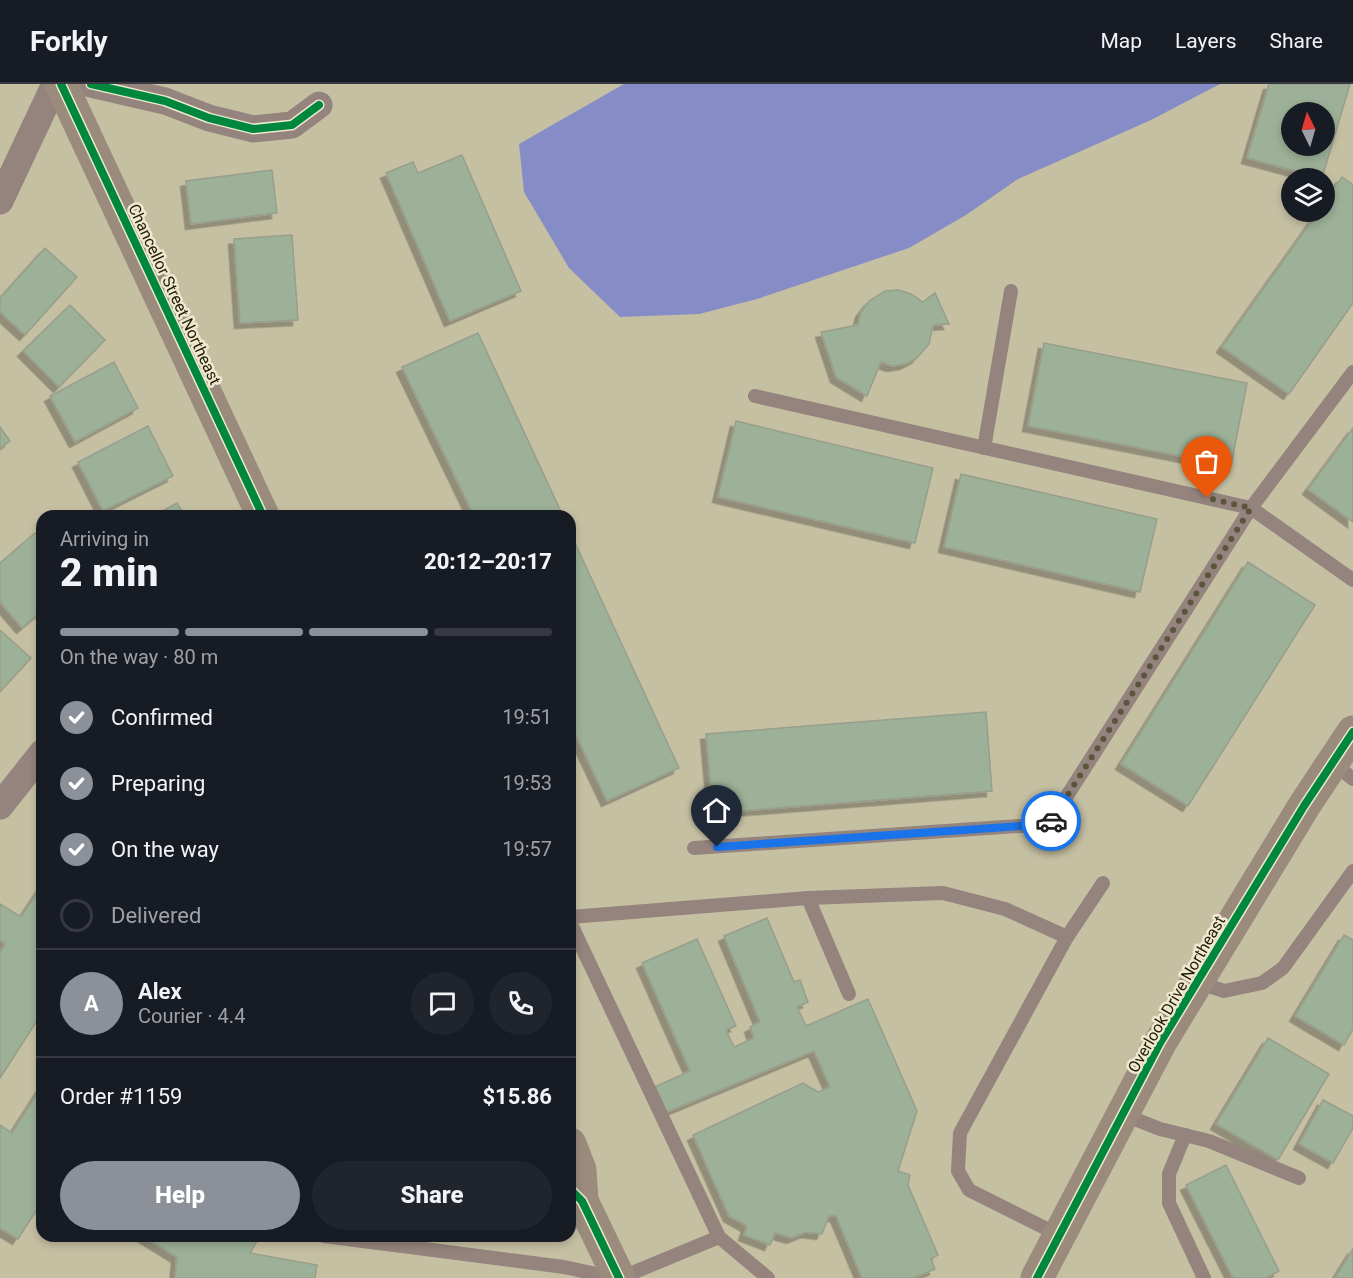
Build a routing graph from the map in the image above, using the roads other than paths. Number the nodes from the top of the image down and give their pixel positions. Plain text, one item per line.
1 (55, 84) edge
2 (61, 84) edge
3 (91, 84) edge
4 (319, 105) dead end
5 (0, 201) edge
6 (1011, 291) dead end
7 (1353, 372) edge
8 (755, 396) dead end
9 (984, 448) junction
10 (1251, 508) junction
11 (260, 510) edge
12 (1353, 580) edge
13 (1353, 732) edge
14 (36, 761) edge
15 (1343, 771) edge
16 (0, 806) edge
17 (694, 848) dead end
18 (1353, 871) edge
19 (1103, 883) dead end
20 (808, 898) junction
21 (576, 917) edge
22 (576, 935) edge
23 (1067, 937) junction
24 (1197, 982) junction
25 (849, 994) dead end
26 (1122, 1114) junction
27 (1185, 1135) junction
28 (576, 1160) edge
29 (1299, 1178) dead end
30 (576, 1195) edge
31 (1057, 1234) junction
32 (719, 1237) junction
33 (370, 1242) edge
34 (1040, 1277) edge
35 (619, 1278) edge
36 (768, 1278) edge
37 (1204, 1278) edge

1 - 5 street
2 - 11 street, Chancellor Street Northeast
3 - 4 street
6 - 9 lane
7 - 10 lane
8 - 9 lane
9 - 10 lane
10 - 12 lane
10 - 17 lane
13 - 15 street, Overlook Drive Northeast
14 - 16 street
15 - 24 street, Overlook Drive Northeast
18 - 24 lane
19 - 23 lane
20 - 21 lane
20 - 23 lane
20 - 25 lane
22 - 32 lane
23 - 31 lane
24 - 26 street, Overlook Drive Northeast
26 - 27 lane
26 - 31 street, Overlook Drive Northeast
27 - 29 lane
27 - 37 lane
28 - 30 street
30 - 35 street
31 - 34 street, Overlook Drive Northeast
32 - 35 lane
32 - 36 lane
33 - 35 lane

